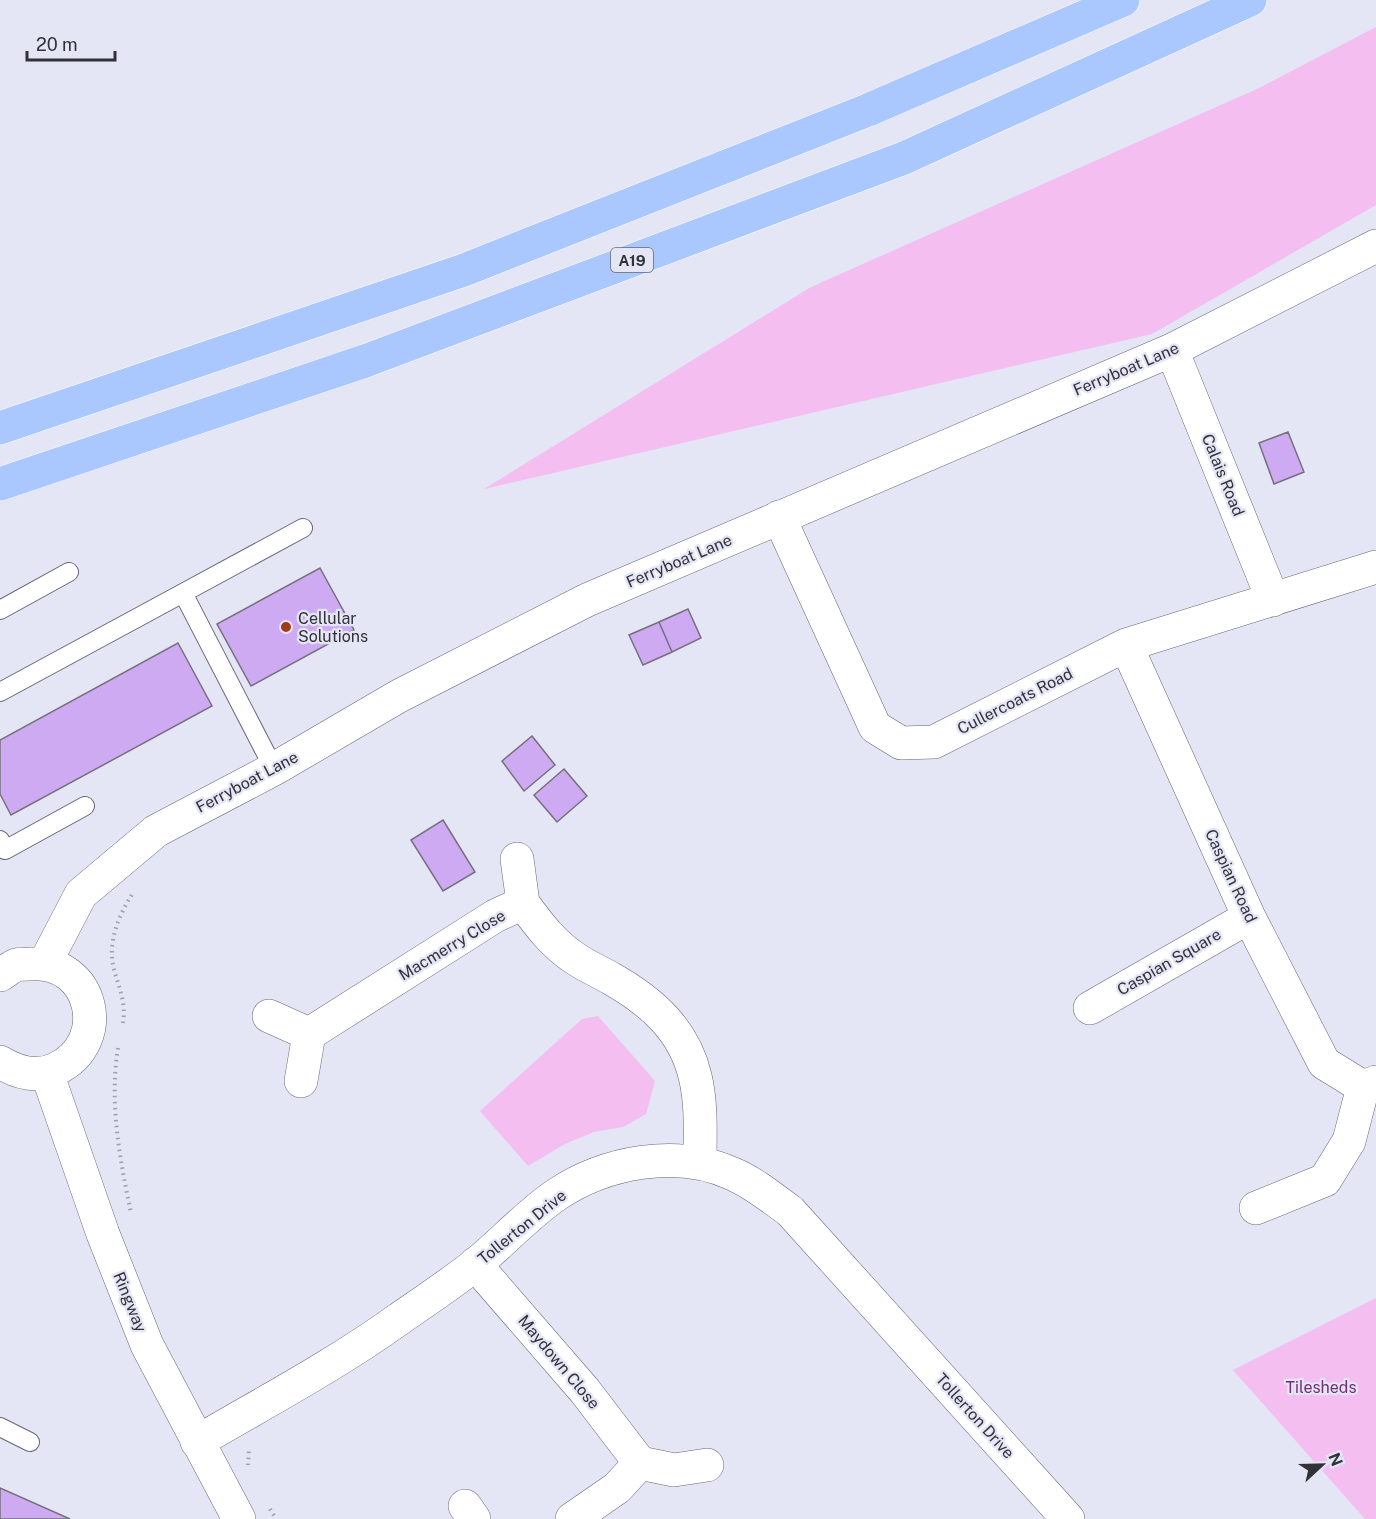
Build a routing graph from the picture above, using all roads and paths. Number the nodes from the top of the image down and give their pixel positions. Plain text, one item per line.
1 (1124, 0) edge
2 (1250, 0) edge
3 (1376, 246) edge
4 (1172, 350) junction
5 (0, 428) edge
6 (0, 484) edge
7 (779, 517) junction
8 (303, 528) dead end
9 (1376, 567) edge
10 (69, 572) dead end
11 (183, 593) junction
12 (1273, 600) junction
13 (0, 610) edge
14 (1126, 645) junction
15 (0, 692) edge
16 (274, 769) junction
17 (85, 806) dead end
18 (0, 840) edge
19 (517, 859) dead end
20 (524, 903) junction
21 (1249, 917) junction
22 (45, 963) junction
23 (0, 975) edge
24 (1090, 1008) dead end
25 (269, 1016) dead end
26 (309, 1034) junction
27 (0, 1062) edge
28 (47, 1073) junction
29 (301, 1081) dead end
30 (1369, 1084) edge
31 (700, 1163) junction
32 (1256, 1208) dead end
33 (476, 1264) junction
34 (0, 1427) edge
35 (30, 1442) dead end
36 (197, 1442) junction
37 (640, 1463) junction
38 (707, 1465) dead end
39 (239, 1519) edge
40 (572, 1519) edge
41 (1068, 1519) edge

1 - 5 highway
2 - 6 highway, A19
3 - 4 street, Ferryboat Lane
4 - 7 street, Ferryboat Lane
4 - 12 street, Calais Road
7 - 14 street, Cullercoats Road
7 - 16 street, Ferryboat Lane
8 - 11 lane
9 - 12 street, Cullercoats Road
10 - 13 lane
11 - 15 lane
11 - 16 lane
12 - 14 street, Cullercoats Road
14 - 21 street, Caspian Road
16 - 22 street, Ferryboat Lane
17 - 18 lane
19 - 20 street
20 - 26 street, Macmerry Close
20 - 31 street, Macmerry Close
21 - 24 street, Caspian Square
21 - 30 street, Caspian Road
22 - 23 street
22 - 28 street
25 - 26 street
26 - 29 street
27 - 28 street
28 - 36 street, Ringway
30 - 32 street, Caspian Road
31 - 33 street, Tollerton Drive
31 - 41 street, Tollerton Drive
33 - 36 street, Tollerton Drive
33 - 37 street, Maydown Close
34 - 35 lane
36 - 39 street, Ringway
37 - 38 street
37 - 40 street

